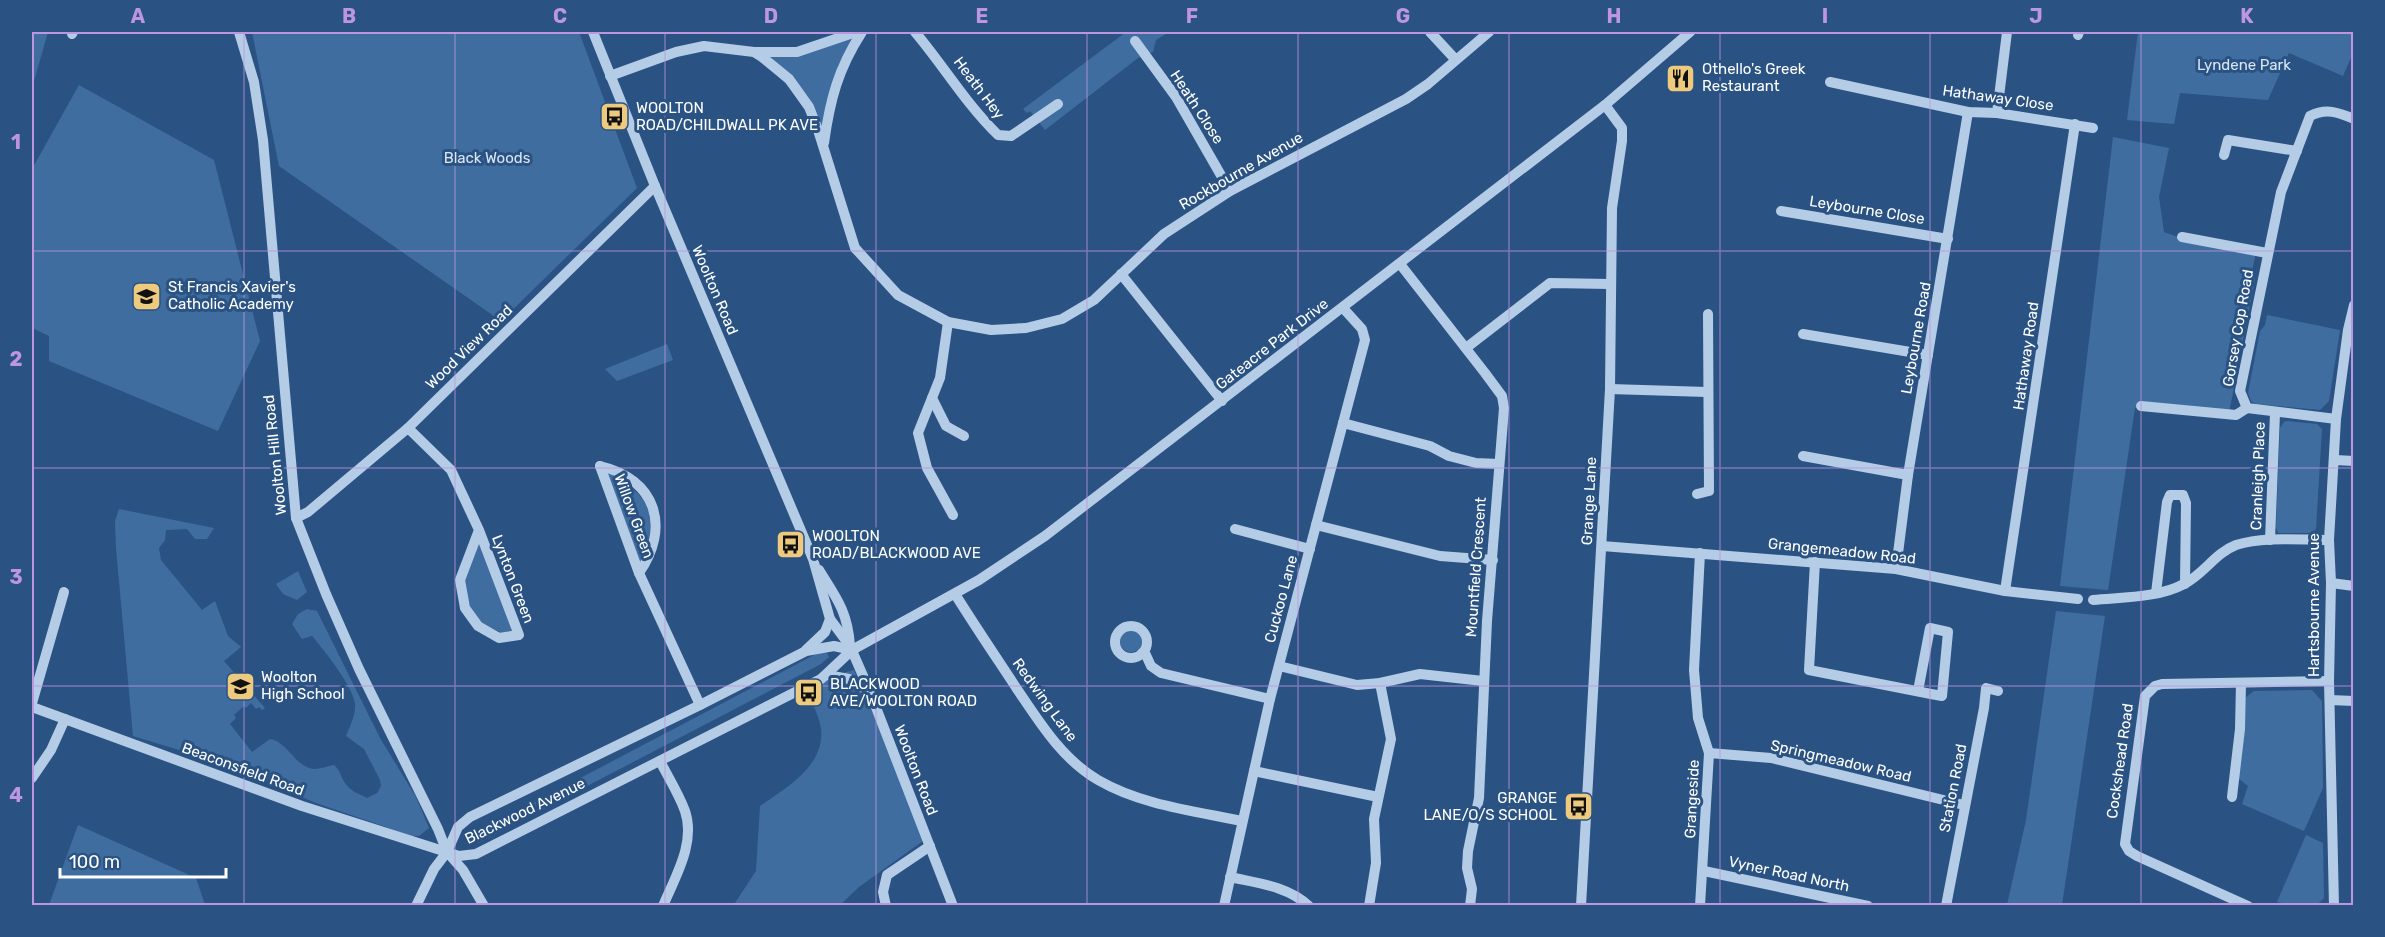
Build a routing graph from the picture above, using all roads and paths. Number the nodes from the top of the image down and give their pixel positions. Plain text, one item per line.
1 (239, 32) edge
2 (593, 32) edge
3 (856, 32) edge
4 (862, 32) edge
5 (915, 32) edge
6 (1430, 32) edge
7 (1489, 32) edge
8 (1690, 32) edge
9 (2007, 32) edge
10 (832, 35) edge
11 (1135, 41) dead end
12 (754, 52) junction
13 (1455, 59) junction
14 (610, 76) junction
15 (1830, 82) dead end
16 (1058, 104) dead end
17 (1605, 105) junction
18 (1968, 112) junction
19 (1997, 113) junction
20 (2354, 119) edge
21 (2075, 124) junction
22 (2092, 128) dead end
23 (824, 147) junction
24 (2297, 151) junction
25 (2224, 155) dead end
26 (655, 186) junction
27 (1230, 191) junction
28 (1781, 211) dead end
29 (2182, 237) dead end
30 (1948, 239) junction
31 (2267, 253) junction
32 (1400, 264) junction
33 (1121, 274) junction
34 (1610, 284) junction
35 (2354, 305) edge
36 (1343, 308) junction
37 (1708, 314) dead end
38 (948, 322) junction
39 (1803, 334) dead end
40 (1466, 348) junction
41 (1928, 355) junction
42 (1610, 389) junction
43 (1707, 392) junction
44 (932, 398) junction
45 (1222, 401) junction
46 (2141, 406) dead end
47 (2247, 408) junction
48 (2275, 413) junction
49 (2336, 419) junction
50 (1343, 423) junction
51 (408, 428) junction
52 (964, 436) dead end
53 (1803, 456) dead end
54 (2335, 460) junction
55 (2354, 461) edge
56 (1499, 464) junction
57 (1908, 475) junction
58 (1697, 494) dead end
59 (953, 515) dead end
60 (296, 518) junction
61 (1316, 525) junction
62 (1235, 529) dead end
63 (479, 530) junction
64 (2270, 540) junction
65 (2329, 540) junction
66 (1602, 546) junction
67 (1310, 549) junction
68 (1700, 553) junction
69 (813, 560) junction
70 (1493, 560) junction
71 (1815, 562) junction
72 (1896, 569) junction
73 (639, 573) junction
74 (2185, 584) junction
75 (2331, 584) junction
76 (2354, 586) edge
77 (2005, 591) junction
78 (64, 592) dead end
79 (2156, 593) junction
80 (955, 594) junction
81 (2078, 599) dead end
82 (2094, 600) dead end
83 (830, 619) junction
84 (851, 648) junction
85 (806, 651) junction
86 (1142, 653) dead end
87 (1279, 666) junction
88 (827, 675) junction
89 (1483, 681) junction
90 (2329, 681) junction
91 (1380, 683) junction
92 (2241, 683) junction
93 (1918, 691) junction
94 (1998, 691) dead end
95 (870, 693) junction
96 (1270, 699) junction
97 (2330, 700) junction
98 (2354, 701) edge
99 (32, 705) edge
100 (700, 705) junction
101 (65, 719) junction
102 (1709, 753) junction
103 (660, 761) junction
104 (1254, 771) junction
105 (32, 778) edge
106 (1378, 797) junction
107 (2232, 797) dead end
108 (1964, 805) junction
109 (1242, 821) junction
110 (930, 846) junction
111 (447, 852) junction
112 (1704, 871) junction
113 (1230, 877) junction
114 (416, 906) edge
115 (484, 906) edge
116 (663, 906) edge
117 (886, 906) edge
118 (953, 906) edge
119 (1224, 906) edge
120 (1309, 906) edge
121 (1369, 906) edge
122 (1470, 906) edge
123 (1581, 906) edge
124 (1700, 906) edge
125 (1868, 906) edge
126 (1946, 906) edge
127 (2248, 906) edge
128 (2334, 906) edge

1 - 60 street, Woolton Hill Road
2 - 14 street, Woolton Road
3 - 10 street
4 - 23 street, Rockbourne Avenue
5 - 16 street, Heath Hey
6 - 13 street
7 - 13 street, Rockbourne Avenue
8 - 17 street, Gateacre Park Drive
9 - 19 street
10 - 12 street
11 - 27 street, Heath Close
12 - 14 street, Rockbourne Avenue
12 - 23 street, Rockbourne Avenue
13 - 27 street, Rockbourne Avenue
14 - 26 street, Woolton Road
15 - 18 street, Hathaway Close
17 - 32 street, Gateacre Park Drive
17 - 34 street, Grange Lane
18 - 19 street, Hathaway Close
18 - 30 street, Leybourne Road
19 - 21 street, Hathaway Close
20 - 24 street, Gorsey Cop Road
21 - 22 street, Hathaway Close
21 - 77 street, Hathaway Road
23 - 38 street, Rockbourne Avenue
24 - 25 street
24 - 31 street, Gorsey Cop Road
26 - 51 street, Wood View Road
26 - 69 street, Woolton Road
27 - 33 street, Rockbourne Avenue
28 - 30 street, Leybourne Close
29 - 31 street, Gorsey Cop Road
30 - 41 street, Leybourne Road
31 - 47 street, Gorsey Cop Road
32 - 36 street, Gateacre Park Drive
32 - 40 street, Mountfield Crescent
33 - 38 street, Rockbourne Avenue
33 - 45 street
34 - 40 street
34 - 42 street, Grange Lane
35 - 49 street, Hartsbourne Avenue
36 - 45 street, Gateacre Park Drive
36 - 50 street, Cuckoo Lane
37 - 43 street
38 - 44 street
39 - 41 street
40 - 56 street, Mountfield Crescent
41 - 57 street, Leybourne Road
42 - 43 street
42 - 66 street, Grange Lane
43 - 58 street
44 - 52 street
44 - 59 street
45 - 80 street, Gateacre Park Drive
46 - 47 street
47 - 48 street
48 - 49 street
48 - 64 street, Cranleigh Place
49 - 54 street, Hartsbourne Avenue
50 - 56 street
50 - 61 street, Cuckoo Lane
51 - 60 street, Wood View Road
51 - 63 street, Lynton Green
53 - 57 street
54 - 55 street
54 - 65 street, Hartsbourne Avenue
56 - 70 street, Mountfield Crescent
57 - 72 street, Leybourne Road
60 - 111 street, Woolton Hill Road
61 - 67 street, Cuckoo Lane
61 - 70 street
62 - 67 street
63 - 63 street, Lynton Green
64 - 65 street
64 - 74 street
65 - 75 street, Hartsbourne Avenue
66 - 68 street, Grangemeadow Road
66 - 123 street, Grange Lane
67 - 87 street, Cuckoo Lane
68 - 71 street, Grangemeadow Road
68 - 102 street, Grangeside
69 - 83 street, Woolton Road
69 - 84 street, Woolton Road
70 - 89 street, Mountfield Crescent
71 - 72 street, Grangemeadow Road
71 - 93 street
72 - 77 street, Grangemeadow Road
73 - 73 street, Willow Green
73 - 100 street, Willow Green
74 - 79 street
74 - 79 street
75 - 76 street
75 - 90 street, Hartsbourne Avenue
77 - 81 street, Grangemeadow Road
78 - 99 street
79 - 82 street
80 - 84 street, Gateacre Park Drive
80 - 109 street, Redwing Lane
83 - 84 street, Woolton Road
83 - 85 street, Blackwood Avenue
84 - 85 street, Blackwood Avenue
84 - 88 street, Blackwood Avenue
84 - 95 street, Woolton Road
85 - 100 street, Blackwood Avenue
86 - 96 street
87 - 91 street
87 - 96 street, Cuckoo Lane
88 - 95 street
88 - 103 street, Blackwood Avenue
89 - 91 street
89 - 122 street, Mountfield Crescent
90 - 92 street, Cockshead Road
90 - 97 street, Hartsbourne Avenue
91 - 106 street
92 - 107 street
92 - 127 street, Cockshead Road
93 - 93 street
94 - 108 street, Station Road
95 - 110 street, Woolton Road
96 - 104 street, Cuckoo Lane
97 - 98 street
97 - 128 street, Hartsbourne Avenue
99 - 101 street, Beaconsfield Road
100 - 111 street, Blackwood Avenue
101 - 105 street
101 - 111 street, Beaconsfield Road
102 - 108 street, Springmeadow Road
102 - 112 street, Grangeside
103 - 111 street, Blackwood Avenue
103 - 116 street
104 - 106 street
104 - 109 street, Cuckoo Lane
106 - 121 street
108 - 126 street, Station Road
109 - 113 street, Cuckoo Lane
110 - 117 street
110 - 118 street, Woolton Road
111 - 114 street
111 - 115 street, Woolton Hill Road
112 - 124 street, Grangeside
112 - 125 street, Vyner Road North
113 - 119 street, Cuckoo Lane
113 - 120 street

